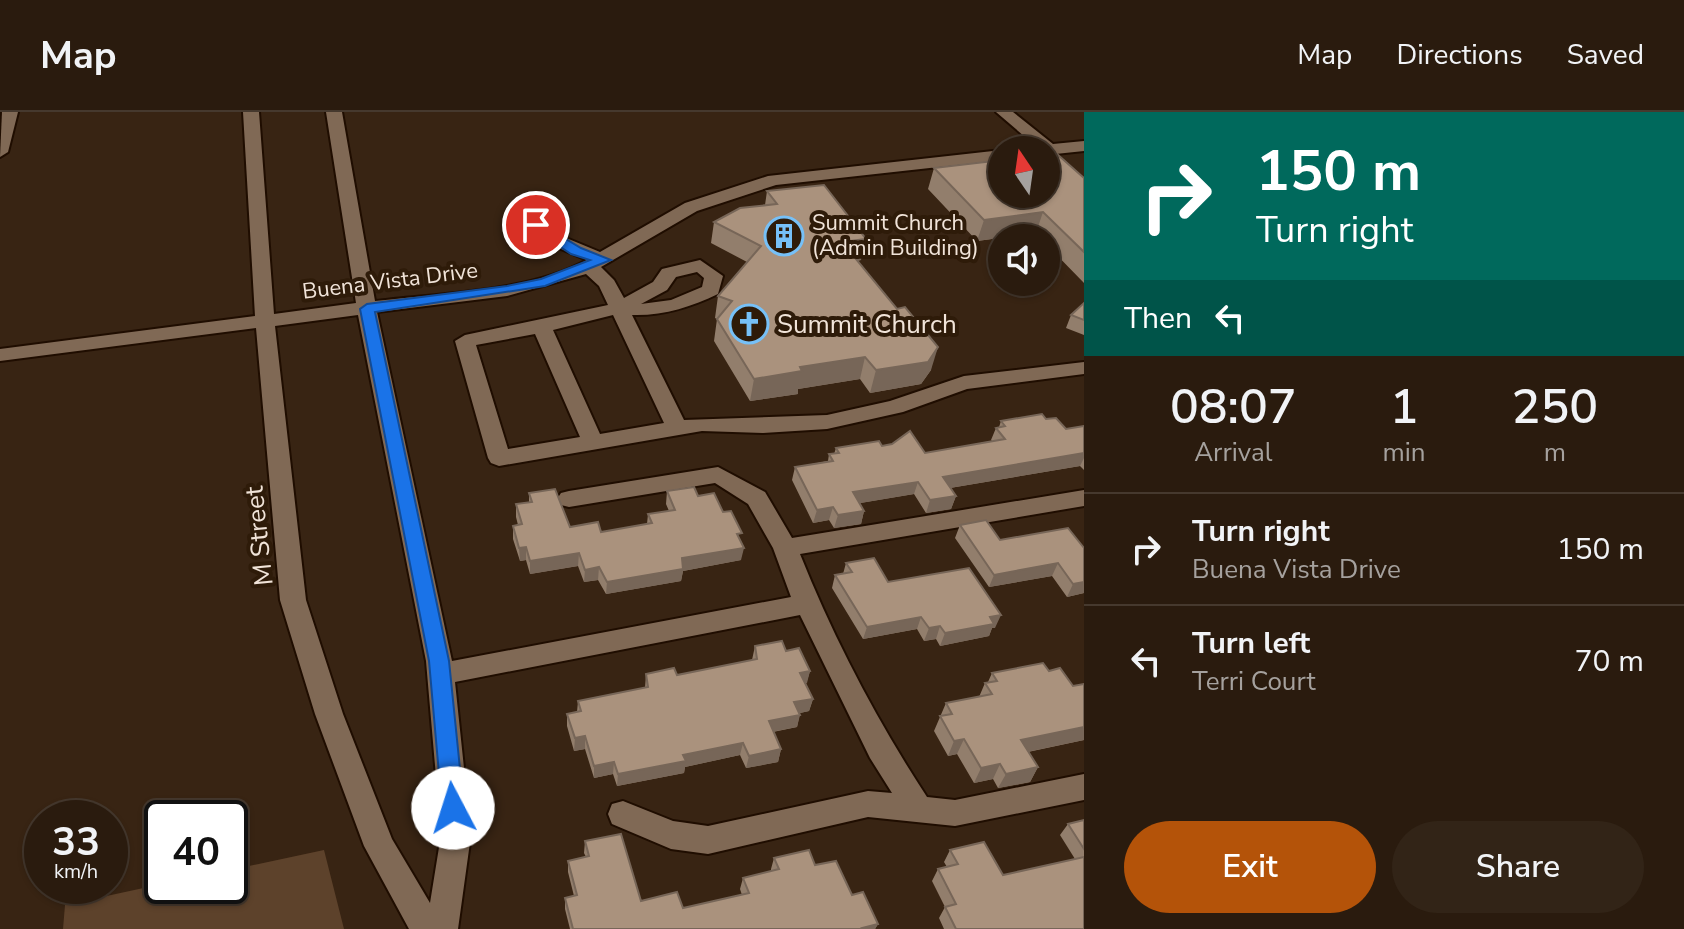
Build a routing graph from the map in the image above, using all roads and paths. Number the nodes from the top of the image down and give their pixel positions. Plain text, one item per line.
1 (10, 112) edge
2 (251, 112) edge
3 (334, 112) edge
4 (1004, 112) edge
5 (1031, 136) edge
6 (1076, 146) edge
7 (0, 152) edge
8 (988, 157) edge
9 (1084, 158) edge
10 (520, 208) dead end
11 (596, 263) junction
12 (619, 308) junction
13 (367, 309) junction
14 (265, 321) junction
15 (542, 327) junction
16 (0, 355) edge
17 (1084, 368) edge
18 (677, 428) junction
19 (593, 442) junction
20 (1084, 498) edge
21 (569, 499) dead end
22 (785, 548) junction
23 (807, 604) junction
24 (440, 674) junction
25 (1084, 787) edge
26 (918, 808) junction
27 (623, 814) dead end
28 (427, 929) edge
29 (442, 929) edge

1 - 7 street
2 - 14 street, M Street
3 - 13 street
4 - 5 street
6 - 9 street
8 - 11 street, Buena Vista Drive
10 - 11 street
11 - 12 street
11 - 13 street, Buena Vista Drive
12 - 15 street
12 - 18 street
13 - 14 street, Buena Vista Drive
13 - 24 street
14 - 16 street, Buena Vista Drive
14 - 28 street, M Street
15 - 19 street
15 - 19 street
17 - 18 street
18 - 19 street
20 - 22 street
21 - 22 street
22 - 23 street
23 - 24 street
23 - 26 street
24 - 29 street
25 - 26 street
26 - 27 street

